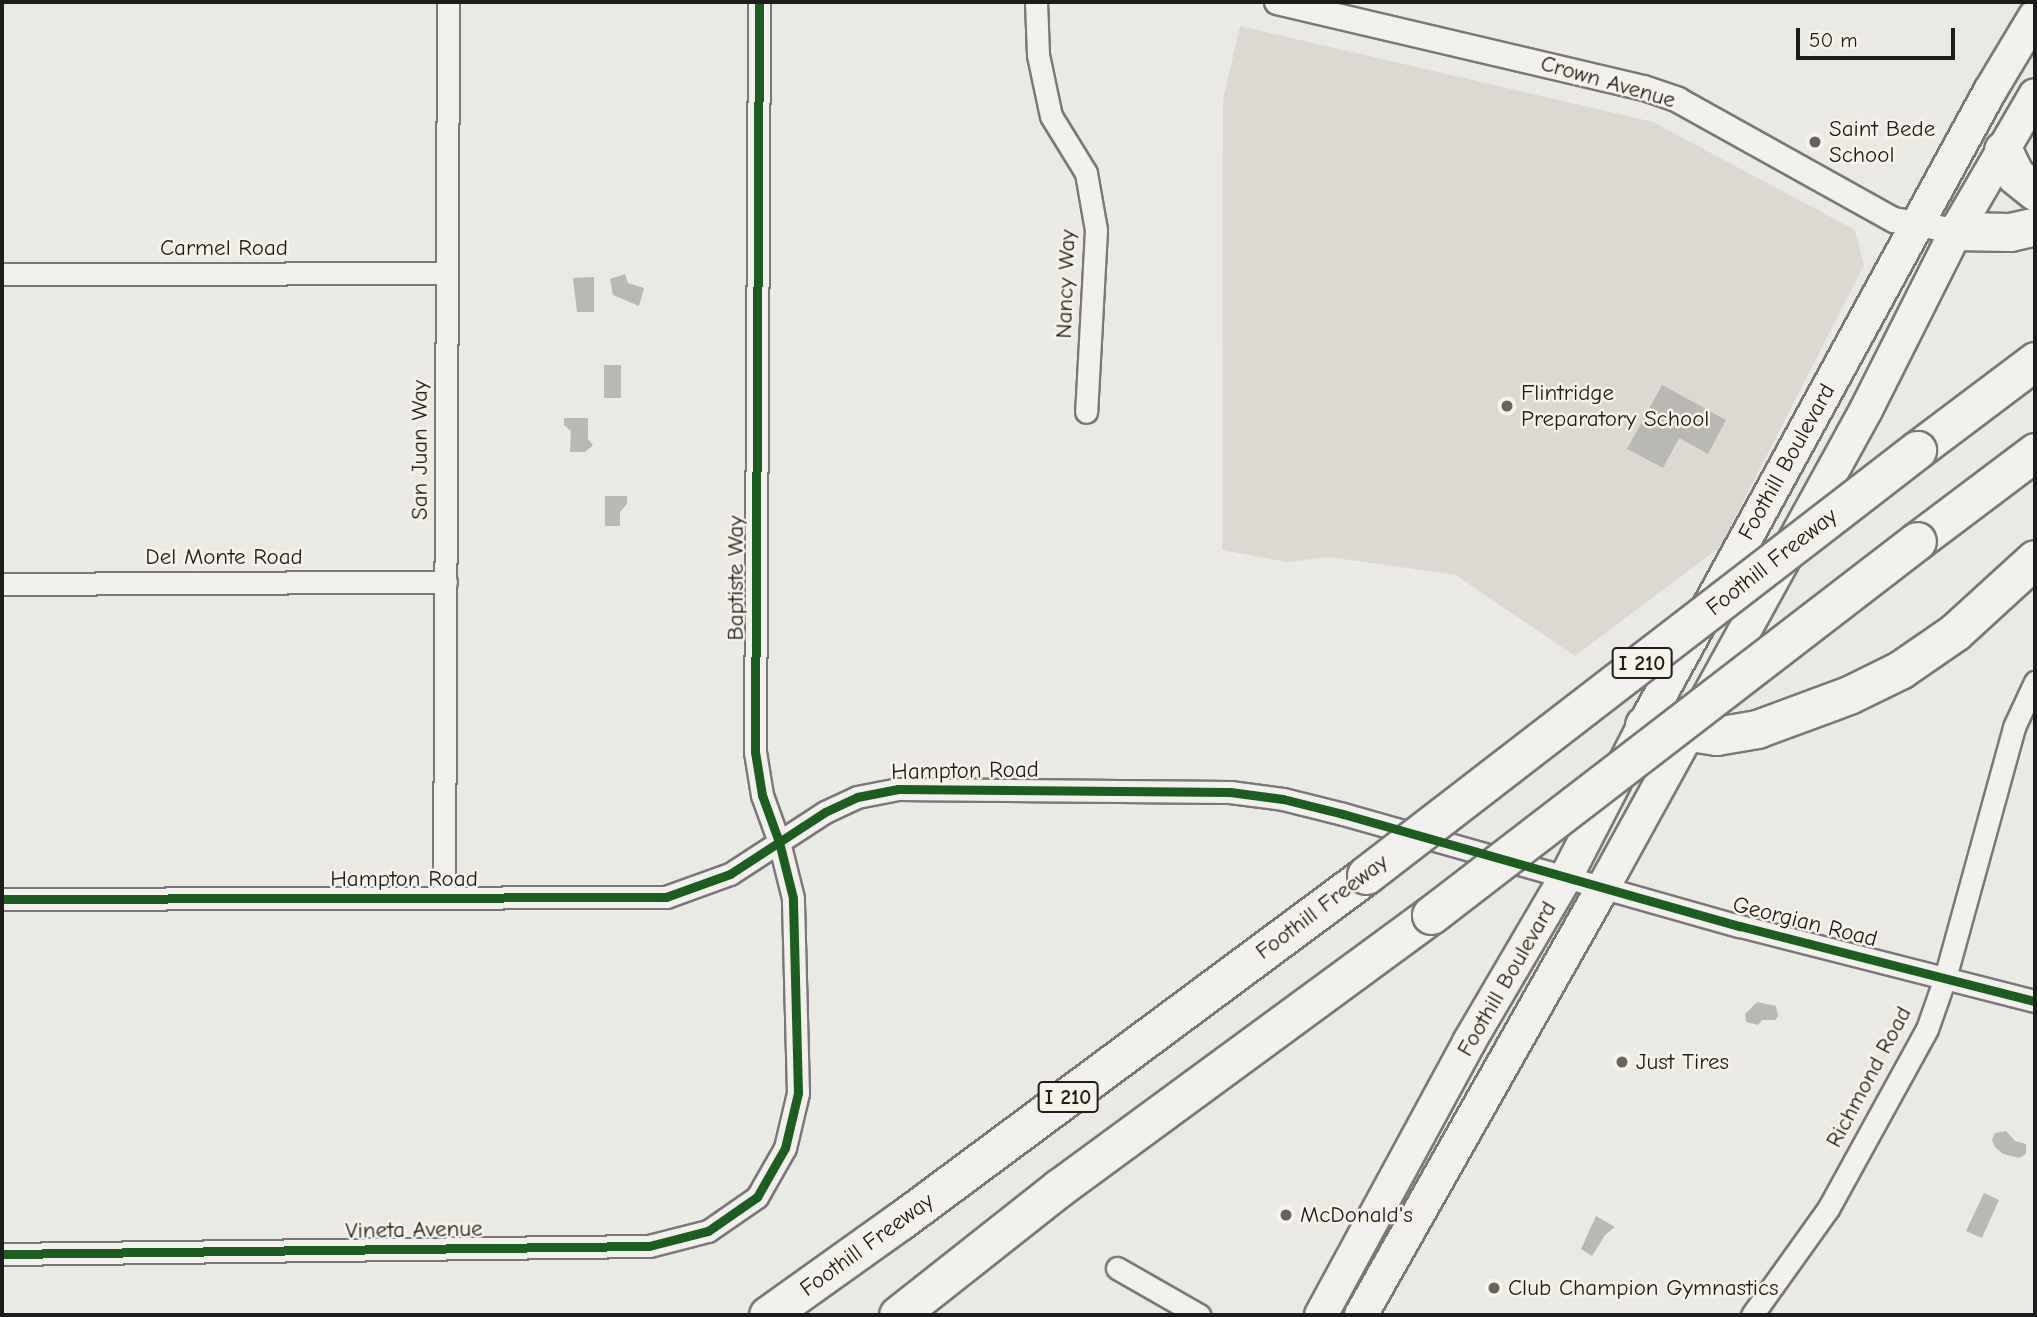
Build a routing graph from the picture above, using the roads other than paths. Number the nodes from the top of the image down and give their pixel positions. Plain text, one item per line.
1 (448, 2) edge
2 (759, 2) edge
3 (1036, 2) edge
4 (1276, 2) edge
5 (2035, 16) edge
6 (2035, 95) edge
7 (2003, 150) junction
8 (2035, 191) edge
9 (1917, 225) junction
10 (2035, 226) edge
11 (1956, 231) junction
12 (446, 273) junction
13 (2, 274) edge
14 (2035, 361) edge
15 (1086, 412) dead end
16 (2035, 452) edge
17 (2035, 559) edge
18 (446, 582) junction
19 (2, 584) edge
20 (2035, 682) edge
21 (1643, 725) junction
22 (1687, 733) junction
23 (779, 842) junction
24 (1567, 875) junction
25 (1605, 886) junction
26 (444, 898) junction
27 (2, 899) edge
28 (1945, 978) junction
29 (2035, 1001) edge
30 (785, 1147) joint
31 (2, 1254) edge
32 (1117, 1268) dead end
33 (768, 1315) edge
34 (898, 1315) edge
35 (1199, 1315) edge
36 (1321, 1315) edge
37 (1361, 1315) edge
38 (1752, 1315) edge

1 - 12 street, San Juan Way
2 - 23 street, Baptiste Way
3 - 15 street, Nancy Way
4 - 9 street, Crown Avenue
5 - 9 main road, Foothill Boulevard
6 - 7 main road, Foothill Boulevard
7 - 8 highway
7 - 11 main road, Foothill Boulevard
9 - 11 street, Crown Avenue
9 - 21 main road, Foothill Boulevard
10 - 11 highway
11 - 22 main road, Foothill Boulevard
12 - 13 street, Carmel Road
12 - 18 street, San Juan Way
14 - 33 highway, Foothill Freeway / I 210, bridge
16 - 34 highway, bridge
17 - 22 highway
18 - 19 street, Del Monte Road
18 - 26 street, San Juan Way
20 - 28 street, Richmond Road
21 - 22 highway
21 - 24 main road, Foothill Boulevard
22 - 25 main road, Foothill Boulevard
23 - 24 street, Hampton Road
23 - 26 street, Hampton Road
23 - 30 street, Baptiste Way
24 - 25 street, Georgian Road
24 - 36 main road, Foothill Boulevard
25 - 28 street, Georgian Road
25 - 37 main road, Foothill Boulevard
26 - 27 street, Hampton Road
28 - 29 street, Georgian Road
28 - 38 street, Richmond Road
30 - 31 street, Vineta Avenue
32 - 35 street

